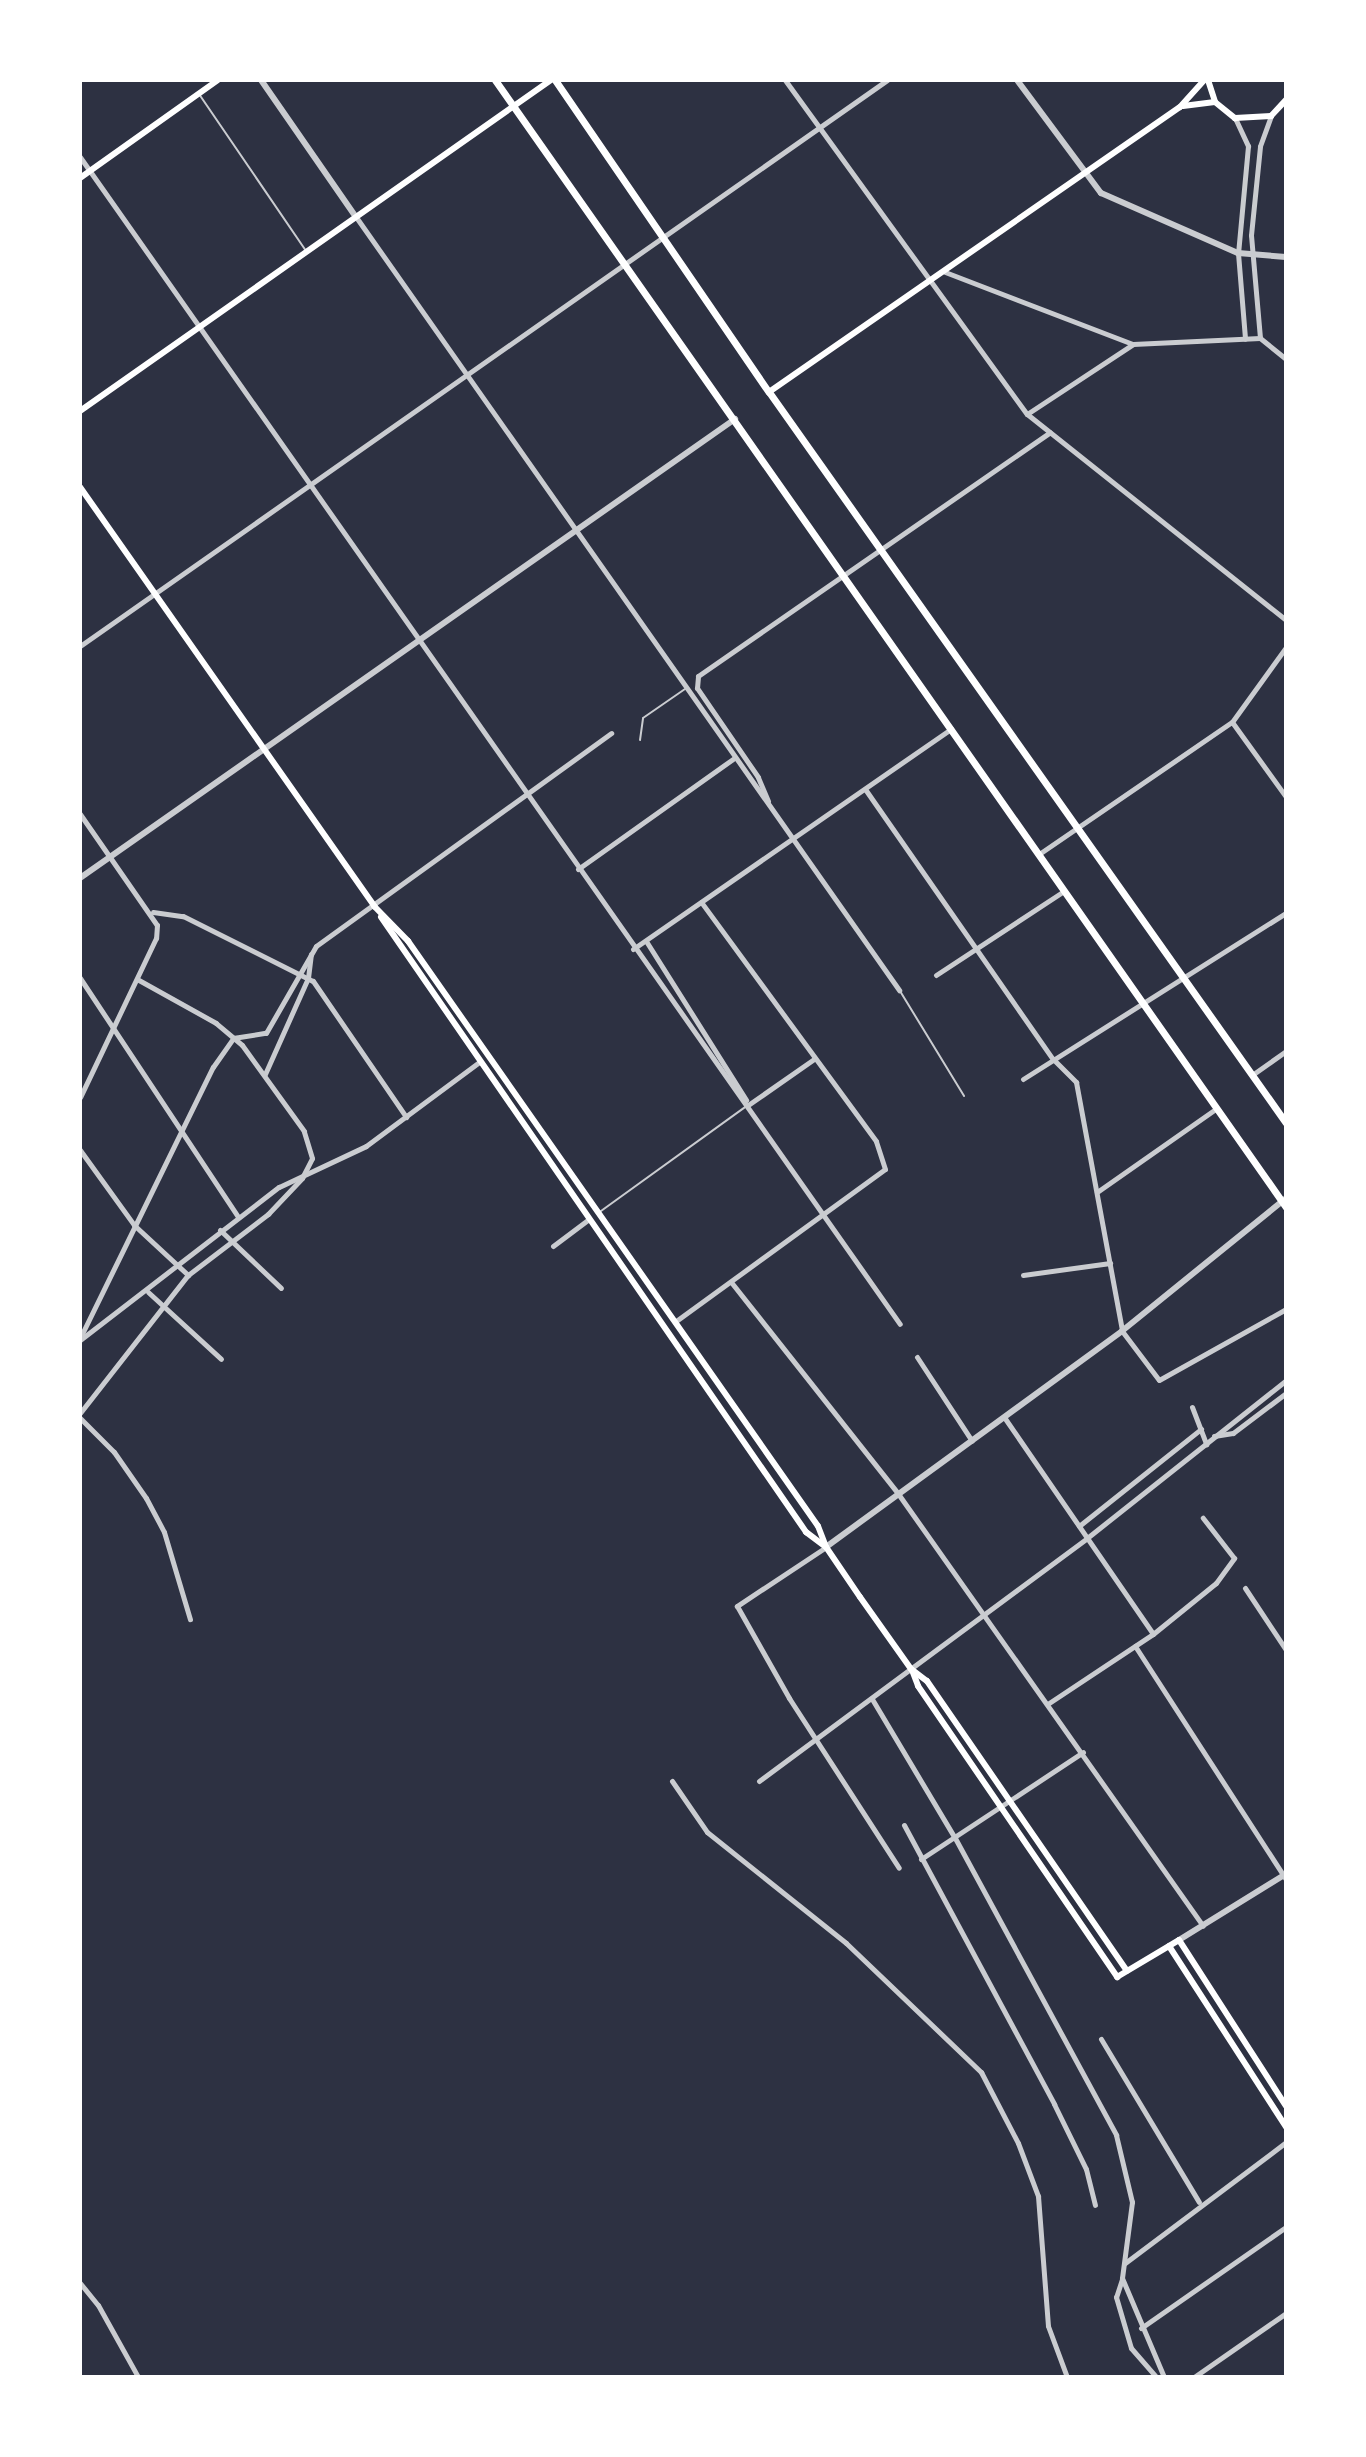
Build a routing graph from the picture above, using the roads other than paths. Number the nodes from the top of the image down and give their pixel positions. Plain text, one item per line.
1 (218, 80) edge
2 (261, 80) edge
3 (495, 80) edge
4 (553, 80) edge
5 (785, 80) edge
6 (887, 80) edge
7 (1017, 80) edge
8 (1206, 80) edge
9 (199, 94) junction
10 (1215, 102) junction
11 (514, 106) junction
12 (1285, 106) edge
13 (1180, 107) junction
14 (1271, 116) junction
15 (1235, 118) junction
16 (819, 128) junction
17 (80, 157) edge
18 (90, 171) junction
19 (1084, 176) junction
20 (80, 178) edge
21 (356, 217) junction
22 (665, 235) junction
23 (307, 252) junction
24 (1238, 253) junction
25 (1251, 253) junction
26 (1286, 257) edge
27 (624, 262) junction
28 (945, 272) junction
29 (928, 283) junction
30 (199, 327) junction
31 (1260, 338) junction
32 (1245, 339) junction
33 (1133, 344) junction
34 (1286, 359) edge
35 (467, 374) junction
36 (769, 392) junction
37 (80, 411) edge
38 (1027, 414) junction
39 (735, 419) junction
40 (1050, 432) junction
41 (310, 484) junction
42 (80, 487) edge
43 (576, 529) junction
44 (880, 548) junction
45 (843, 573) junction
46 (156, 593) junction
47 (1286, 620) edge
48 (420, 639) junction
49 (80, 646) edge
50 (1286, 647) edge
51 (685, 689) junction
52 (1232, 722) junction
53 (951, 729) junction
54 (611, 733) dead end
55 (640, 740) dead end
56 (264, 749) junction
57 (733, 759) junction
58 (865, 789) junction
59 (530, 795) junction
60 (1286, 797) edge
61 (770, 805) junction
62 (80, 814) edge
63 (1078, 828) junction
64 (794, 838) junction
65 (1039, 854) junction
66 (111, 856) junction
67 (578, 869) junction
68 (80, 878) edge
69 (1064, 891) junction
70 (701, 902) junction
71 (374, 906) junction
72 (153, 912) junction
73 (1286, 913) edge
74 (646, 941) junction
75 (633, 949) junction
76 (976, 949) junction
77 (311, 951) junction
78 (298, 973) junction
79 (936, 975) dead end
80 (1182, 977) junction
81 (80, 978) edge
82 (308, 978) junction
83 (137, 979) junction
84 (899, 990) joint
85 (1140, 1001) junction
86 (114, 1028) junction
87 (233, 1038) junction
88 (1286, 1051) edge
89 (814, 1059) junction
90 (1053, 1059) junction
91 (479, 1062) junction
92 (265, 1075) junction
93 (1252, 1075) junction
94 (1023, 1079) dead end
95 (964, 1096) dead end
96 (80, 1097) edge
97 (748, 1105) junction
98 (1217, 1108) junction
99 (406, 1117) junction
100 (1286, 1123) edge
101 (181, 1132) junction
102 (80, 1150) edge
103 (302, 1178) junction
104 (1096, 1192) junction
105 (1285, 1202) edge
106 (600, 1212) junction
107 (824, 1213) junction
108 (238, 1217) junction
109 (589, 1219) junction
110 (134, 1225) junction
111 (220, 1230) junction
112 (233, 1241) junction
113 (553, 1246) dead end
114 (1110, 1263) junction
115 (174, 1264) junction
116 (188, 1275) junction
117 (1023, 1275) dead end
118 (731, 1282) junction
119 (281, 1288) dead end
120 (148, 1292) junction
121 (164, 1307) junction
122 (1286, 1309) edge
123 (676, 1321) junction
124 (900, 1324) dead end
125 (1122, 1331) junction
126 (80, 1339) edge
127 (917, 1357) dead end
128 (221, 1359) dead end
129 (1286, 1380) edge
130 (1286, 1393) edge
131 (1192, 1407) dead end
132 (80, 1415) edge
133 (1004, 1417) junction
134 (1201, 1429) junction
135 (1213, 1436) junction
136 (972, 1442) junction
137 (1206, 1444) junction
138 (899, 1495) junction
139 (1203, 1518) dead end
140 (1079, 1526) junction
141 (1087, 1538) junction
142 (826, 1547) junction
143 (1245, 1588) dead end
144 (985, 1614) junction
145 (190, 1619) dead end
146 (1153, 1634) junction
147 (1135, 1646) junction
148 (1286, 1650) edge
149 (911, 1669) junction
150 (872, 1699) junction
151 (1049, 1703) junction
152 (818, 1739) junction
153 (1083, 1752) junction
154 (672, 1781) dead end
155 (759, 1781) dead end
156 (1011, 1801) junction
157 (1002, 1807) junction
158 (904, 1825) dead end
159 (955, 1838) junction
160 (921, 1859) junction
161 (899, 1868) dead end
162 (1285, 1876) edge
163 (1203, 1926) junction
164 (1179, 1940) junction
165 (1169, 1946) junction
166 (1127, 1971) junction
167 (1101, 2039) dead end
168 (1286, 2106) edge
169 (1286, 2127) edge
170 (1286, 2142) edge
171 (1199, 2202) junction
172 (1095, 2205) dead end
173 (1286, 2227) edge
174 (1124, 2263) junction
175 (1122, 2278) junction
176 (80, 2283) edge
177 (1286, 2313) edge
178 (1141, 2328) junction
179 (138, 2377) edge
180 (1067, 2377) edge
181 (1156, 2377) edge
182 (1164, 2377) edge
183 (1194, 2377) edge

1 - 9 main road
2 - 21 street
3 - 11 main road
4 - 11 main road
4 - 22 main road
5 - 16 street
6 - 16 street
7 - 19 street
8 - 10 main road
8 - 13 main road
9 - 18 main road
9 - 23 lane
10 - 13 main road
10 - 15 main road
11 - 21 main road
11 - 27 main road
12 - 14 main road
13 - 19 main road
14 - 15 main road
14 - 25 street
15 - 24 street
16 - 22 street
16 - 29 street
17 - 18 street
18 - 20 main road
18 - 30 street
19 - 24 street
19 - 28 main road
21 - 23 main road
21 - 35 street
22 - 27 street
22 - 36 main road
23 - 30 main road
24 - 25 street
24 - 32 street
25 - 26 street
25 - 31 street
27 - 35 street
27 - 39 main road
28 - 29 main road
28 - 33 street
29 - 36 main road
29 - 38 street
30 - 37 main road
30 - 41 street
31 - 32 street
31 - 34 street
32 - 33 street
33 - 38 street
35 - 41 street
35 - 43 street
36 - 44 main road
38 - 40 street
39 - 43 street
39 - 45 main road
40 - 44 street
40 - 47 street
41 - 46 street
41 - 48 street
42 - 46 main road
43 - 48 street
43 - 51 street
44 - 45 street
44 - 63 main road
45 - 53 main road
45 - 61 street
46 - 49 street
46 - 56 main road
48 - 56 street
48 - 59 street
50 - 52 street
51 - 55 lane
51 - 57 street
52 - 60 street
52 - 63 street
53 - 58 street
53 - 65 main road
54 - 59 street
56 - 66 street
56 - 71 main road
57 - 61 street
57 - 67 street
58 - 64 street
58 - 76 street
59 - 67 street
59 - 71 street
61 - 64 street
62 - 66 street
63 - 65 street
63 - 80 main road
64 - 70 street
64 - 84 street
65 - 69 main road
66 - 68 street
66 - 72 street
67 - 75 street
69 - 76 street
69 - 85 main road
70 - 74 street
70 - 89 street
71 - 77 street
71 - 91 main road
71 - 106 main road
72 - 78 street
72 - 83 street
73 - 80 street
74 - 75 street
74 - 97 street
75 - 97 street
76 - 79 street
76 - 90 street
77 - 78 street
77 - 82 street
78 - 82 street
78 - 87 street
80 - 85 street
80 - 93 main road
81 - 86 street
82 - 92 street
82 - 99 street
83 - 86 street
83 - 87 street
84 - 95 lane
85 - 90 street
85 - 98 main road
86 - 96 street
86 - 101 street
87 - 92 street
87 - 101 street
88 - 93 street
89 - 97 street
89 - 107 street
90 - 94 street
90 - 104 street
91 - 99 street
91 - 109 main road
92 - 103 street
93 - 100 main road
97 - 106 lane
97 - 107 street
98 - 104 street
98 - 105 main road
99 - 103 street
101 - 108 street
101 - 110 street
102 - 110 street
103 - 108 street
103 - 112 street
104 - 114 street
105 - 125 street
106 - 123 main road
107 - 118 street
107 - 124 street
108 - 111 street
109 - 113 street
109 - 142 main road
110 - 115 street
110 - 126 street
111 - 112 street
111 - 115 street
112 - 116 street
112 - 119 street
114 - 117 street
114 - 125 street
115 - 116 street
115 - 120 street
116 - 121 street
118 - 123 street
118 - 138 street
120 - 121 street
120 - 126 street
121 - 128 street
121 - 132 street
122 - 125 street
123 - 142 main road
125 - 133 street
127 - 136 street
129 - 135 street
130 - 135 street
131 - 134 street
132 - 145 street
133 - 136 street
133 - 140 street
134 - 137 street
134 - 140 street
135 - 137 street
136 - 138 street
137 - 141 street
138 - 142 street
138 - 144 street
139 - 146 street
140 - 141 street
141 - 144 street
141 - 146 street
142 - 149 main road
142 - 152 street
143 - 148 street
144 - 149 street
144 - 151 street
146 - 147 street
147 - 151 street
147 - 162 street
149 - 150 street
149 - 156 main road
149 - 157 main road
150 - 152 street
150 - 159 street
151 - 153 street
152 - 155 street
152 - 161 street
153 - 156 street
153 - 163 street
154 - 180 street
156 - 157 street
156 - 166 main road
157 - 159 street
157 - 166 main road
158 - 160 street
159 - 160 street
159 - 174 street
160 - 172 street
162 - 163 street
163 - 164 street
164 - 165 main road
164 - 168 main road
165 - 166 main road
165 - 169 main road
167 - 171 street
170 - 171 street
171 - 174 street
173 - 178 street
174 - 175 street
175 - 178 street
175 - 181 street
176 - 179 street
177 - 183 street
178 - 182 street

